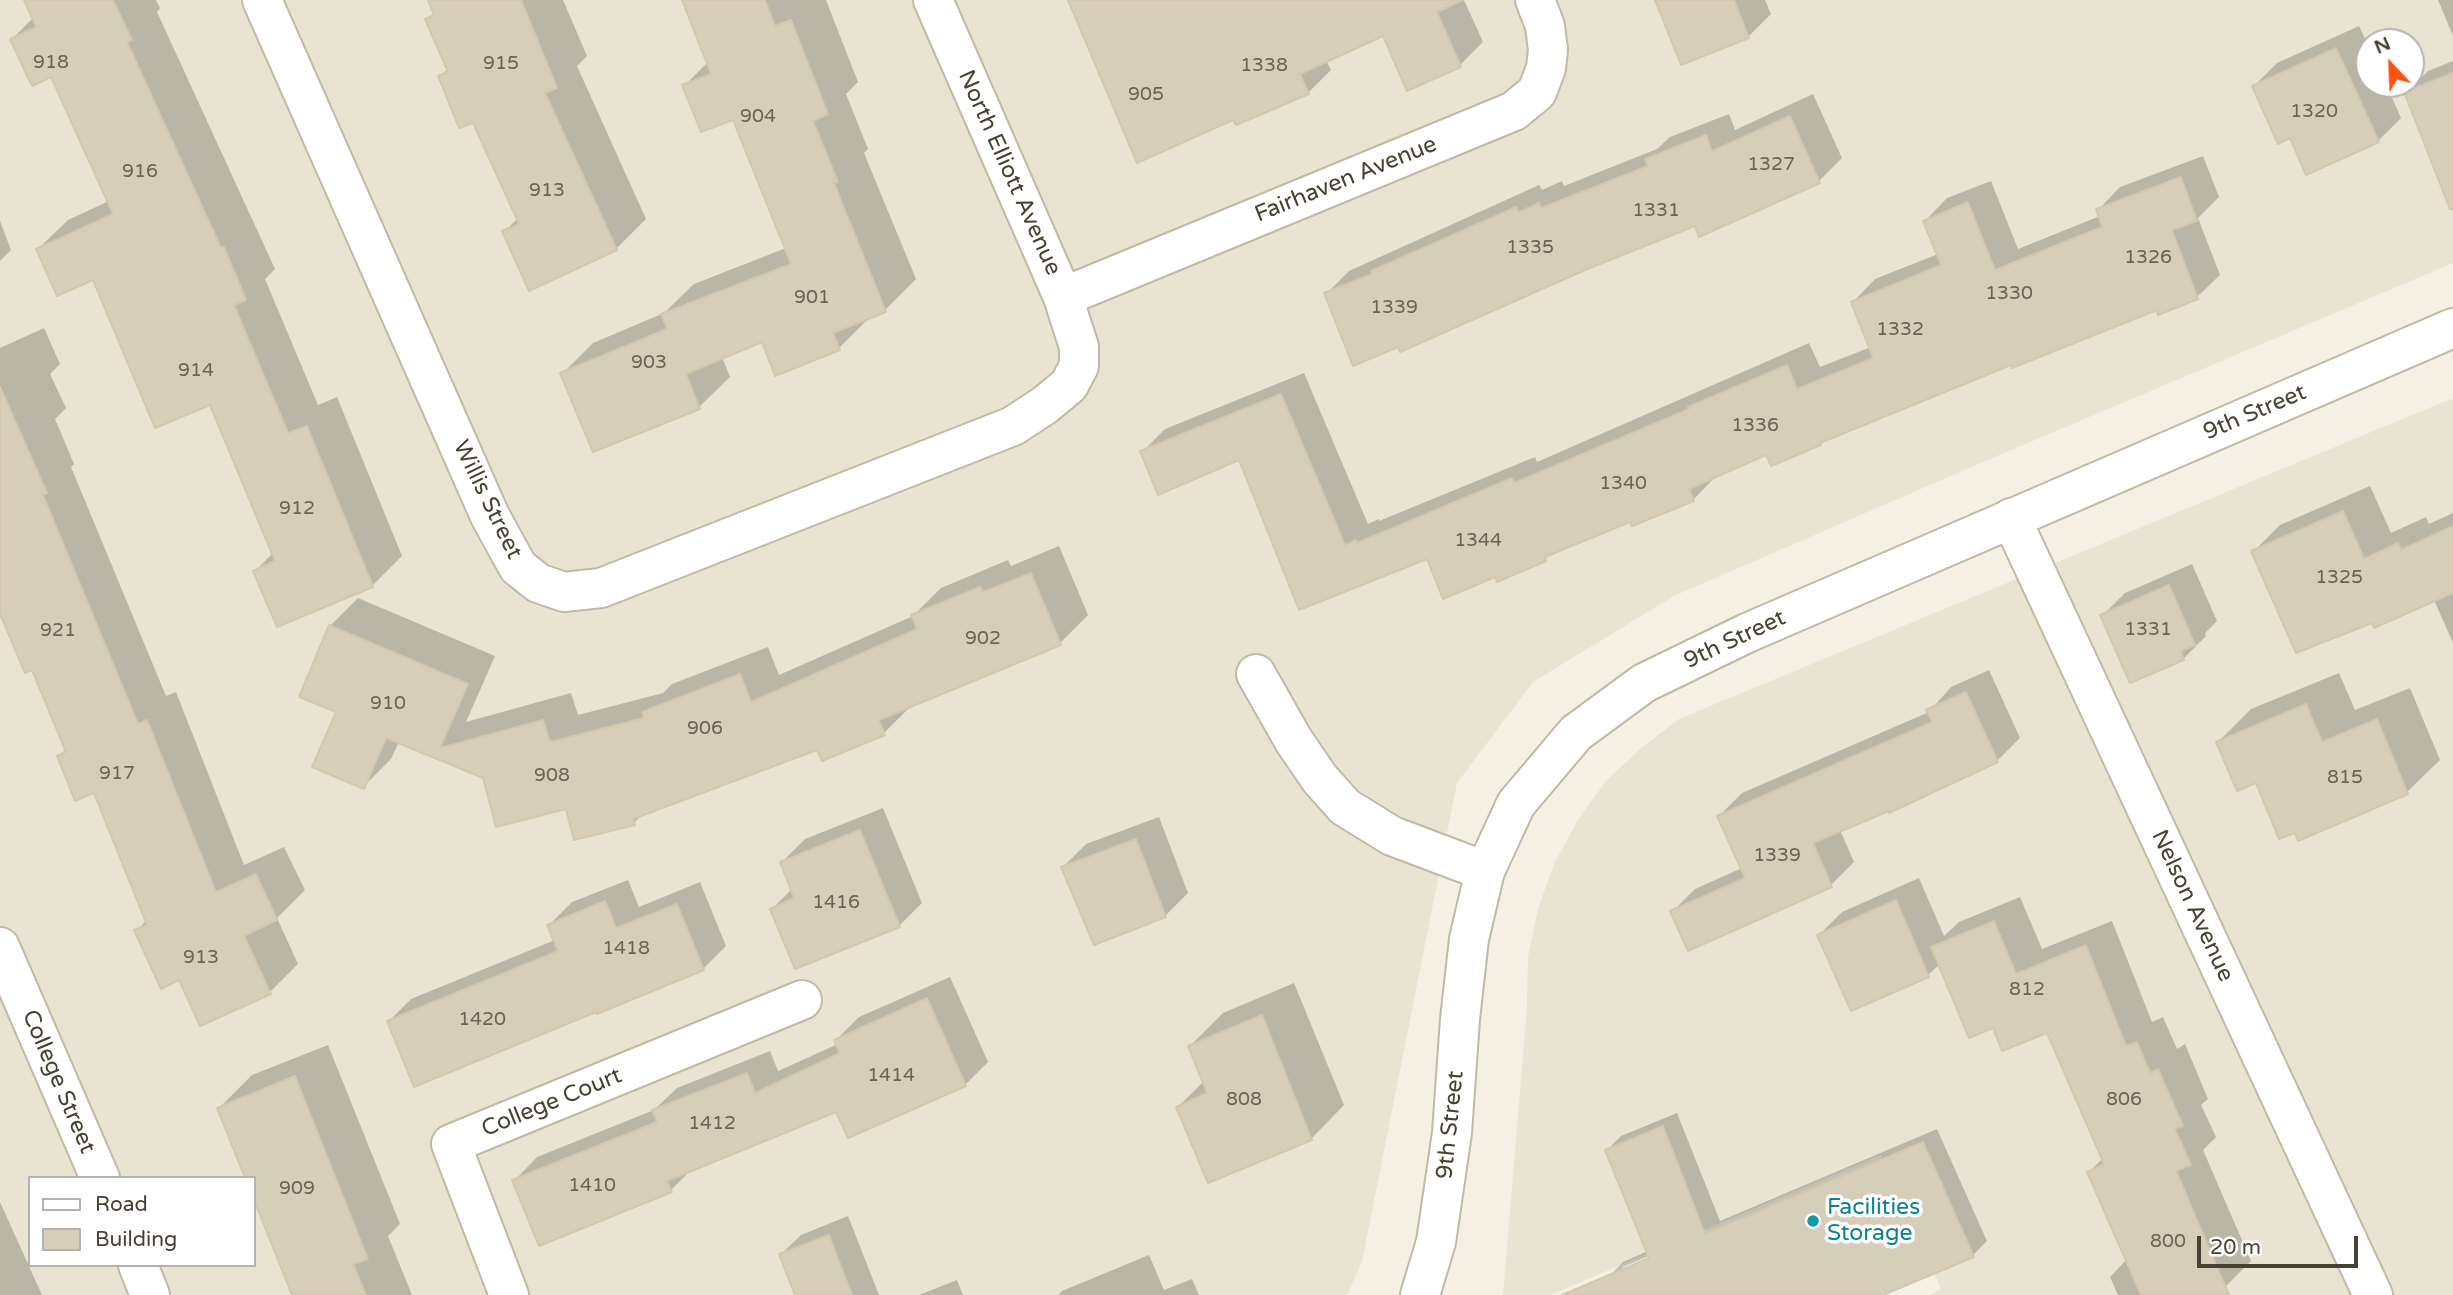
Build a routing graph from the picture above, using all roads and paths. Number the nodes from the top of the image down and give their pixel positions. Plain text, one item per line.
1 (262, 0) edge
2 (933, 0) edge
3 (1535, 0) edge
4 (1063, 297) junction
5 (2453, 328) edge
6 (1079, 347) joint
7 (2011, 518) junction
8 (1256, 674) dead end
9 (1485, 871) junction
10 (0, 947) edge
11 (802, 1000) dead end
12 (99, 1176) edge
13 (139, 1267) edge
14 (150, 1295) edge
15 (509, 1295) edge
16 (1420, 1295) edge
17 (2373, 1295) edge

1 - 6 street, Willis Street
2 - 4 street, North Elliott Avenue
3 - 4 street, Fairhaven Avenue
4 - 6 street, North Elliott Avenue
5 - 7 street, 9th Street
7 - 9 street, 9th Street
7 - 17 street, Nelson Avenue
8 - 9 street
9 - 16 street, 9th Street
10 - 12 street, College Street
11 - 15 street, College Court
13 - 14 street

